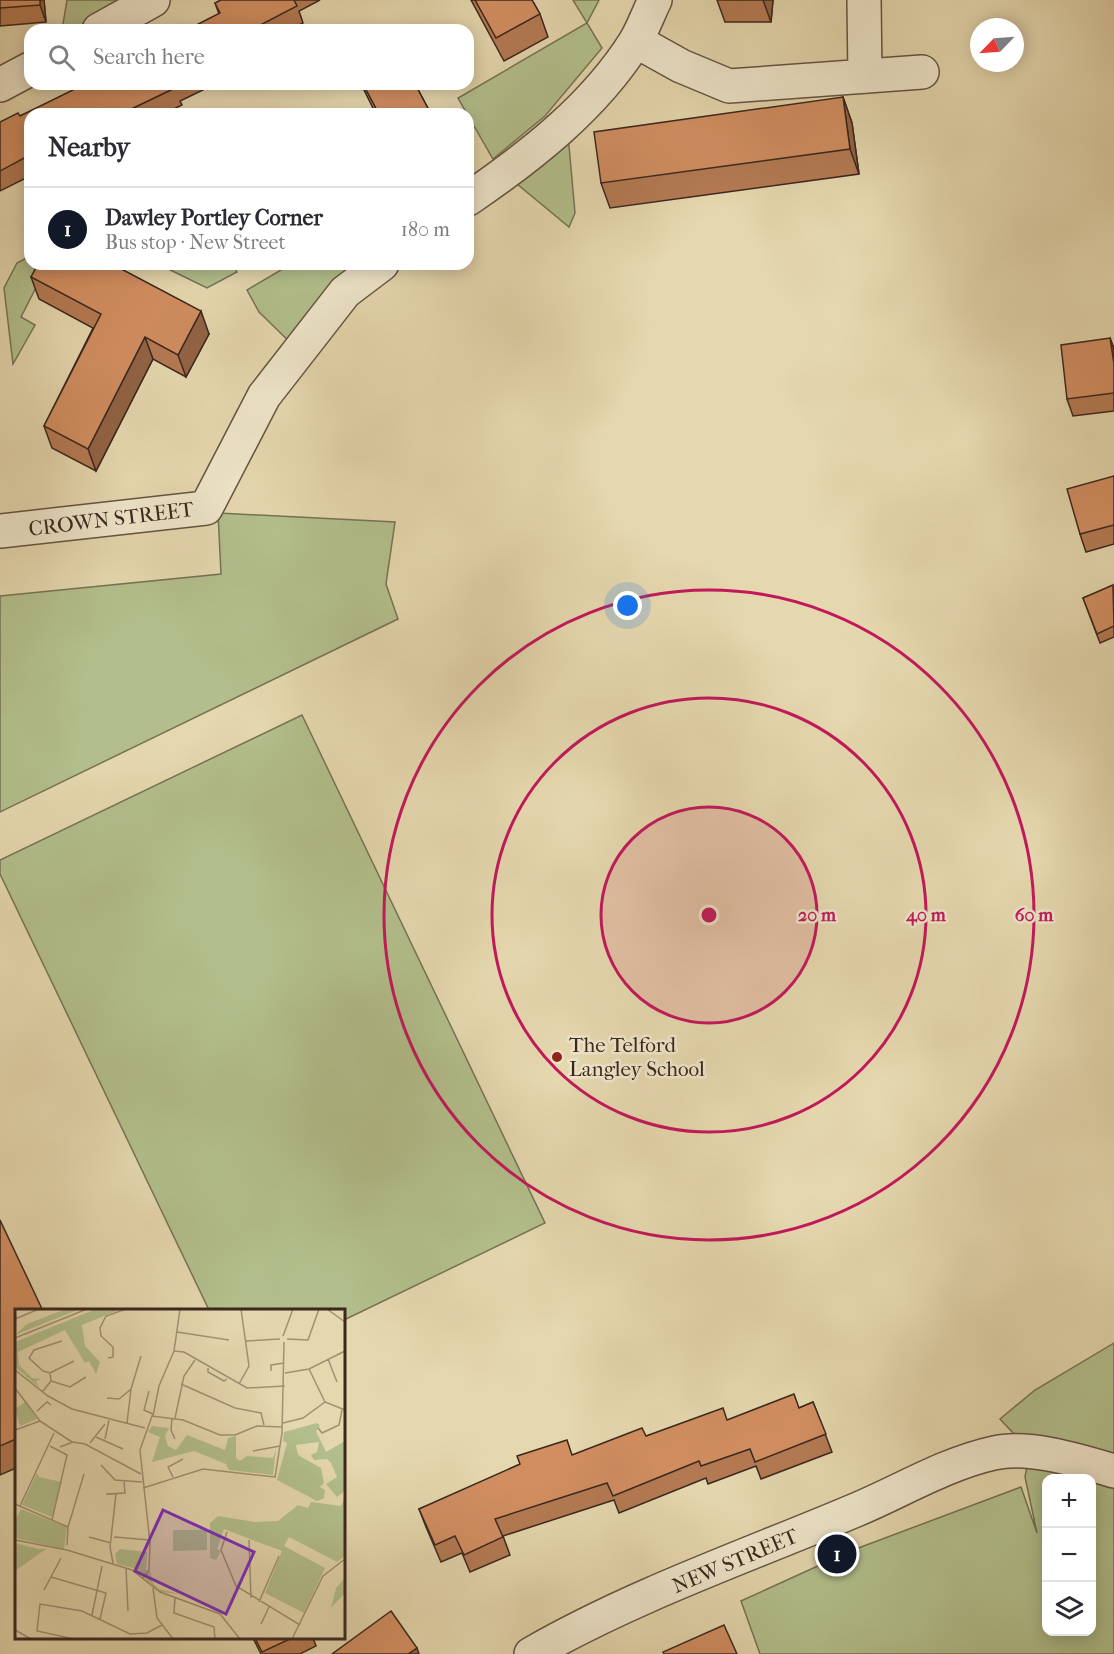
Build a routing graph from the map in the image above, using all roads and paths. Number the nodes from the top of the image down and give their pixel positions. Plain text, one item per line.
1 (153, 0) edge
2 (655, 0) edge
3 (864, 0) edge
4 (110, 24) edge
5 (636, 41) junction
6 (24, 72) edge
7 (922, 72) dead end
8 (865, 76) junction
9 (0, 86) edge
10 (474, 195) edge
11 (374, 270) edge
12 (0, 531) edge
13 (1114, 1471) edge
14 (547, 1650) edge

1 - 4 street
2 - 5 street
3 - 8 street
5 - 8 street
5 - 10 street
6 - 9 street
7 - 8 street
11 - 12 street, CROWN STREET
13 - 14 street, NEW STREET

